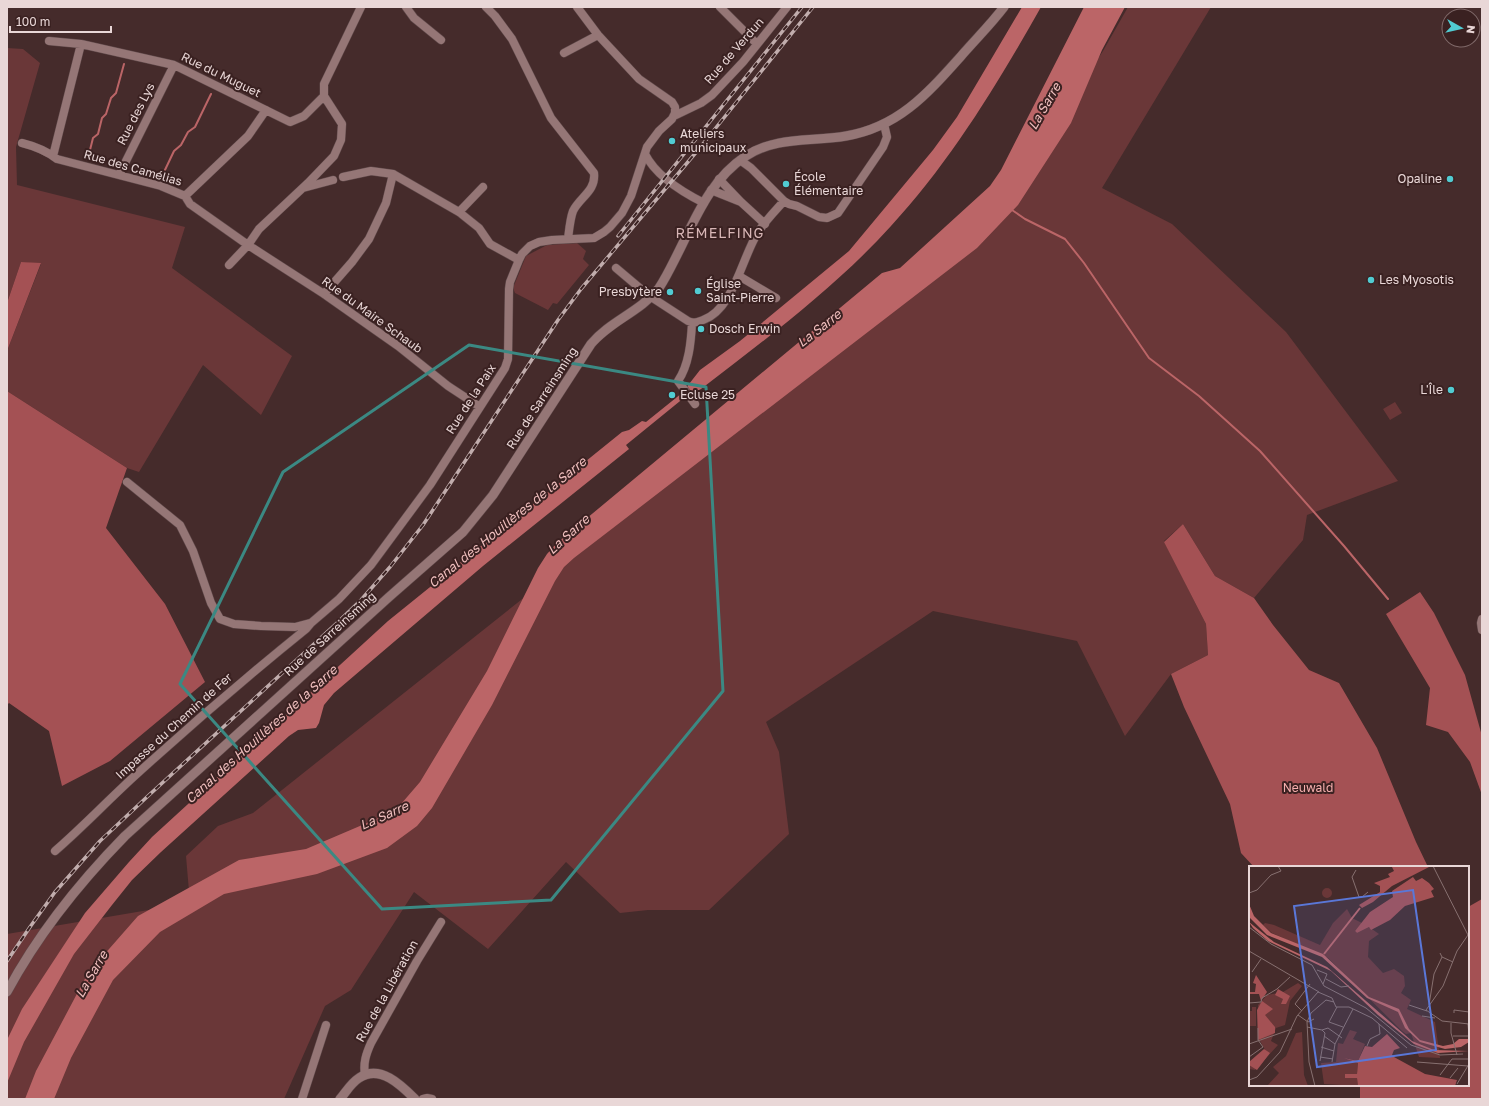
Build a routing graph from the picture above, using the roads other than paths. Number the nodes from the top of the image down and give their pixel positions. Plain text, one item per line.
1 (361, 7) edge
2 (406, 7) edge
3 (486, 7) edge
4 (577, 7) edge
5 (720, 7) edge
6 (787, 7) edge
7 (1004, 7) edge
8 (598, 35) junction
9 (441, 40) dead end
10 (49, 41) dead end
11 (82, 44) junction
12 (757, 44) junction
13 (564, 53) dead end
14 (174, 65) junction
15 (324, 96) junction
16 (695, 106) junction
17 (675, 107) junction
18 (266, 110) junction
19 (674, 116) junction
20 (884, 124) junction
21 (22, 143) dead end
22 (644, 154) junction
23 (53, 156) junction
24 (740, 160) junction
25 (641, 166) junction
26 (657, 170) junction
27 (393, 174) junction
28 (119, 175) junction
29 (343, 177) dead end
30 (719, 179) junction
31 (333, 180) dead end
32 (483, 187) dead end
33 (301, 189) junction
34 (711, 190) junction
35 (185, 196) junction
36 (784, 201) junction
37 (741, 202) junction
38 (704, 203) junction
39 (460, 212) junction
40 (765, 224) junction
41 (568, 239) junction
42 (248, 245) junction
43 (519, 260) junction
44 (229, 265) dead end
45 (616, 268) dead end
46 (739, 276) junction
47 (324, 294) junction
48 (651, 297) junction
49 (776, 298) dead end
50 (692, 323) junction
51 (694, 402) dead end
52 (480, 407) junction
53 (127, 482) dead end
54 (1482, 619) edge
55 (311, 623) junction
56 (1482, 630) edge
57 (55, 851) dead end
58 (441, 922) dead end
59 (7, 992) edge
60 (326, 1025) dead end
61 (366, 1075) junction
62 (302, 1099) edge
63 (340, 1099) edge
64 (415, 1099) edge
65 (423, 1099) edge
66 (432, 1099) edge

1 - 15 street
2 - 9 street
3 - 41 street
4 - 8 street
5 - 12 street
6 - 12 street, Rue de Verdun
7 - 20 street, Rue de Sarreinsming
8 - 13 street
8 - 17 street
10 - 11 street, Rue du Muguet
11 - 14 street, Rue du Muguet
11 - 23 street
12 - 16 street, Rue de Verdun
14 - 18 street, Rue du Muguet
14 - 28 street, Rue des Lys
15 - 18 street, Rue du Muguet
15 - 33 street
16 - 17 street, Rue de Verdun
16 - 19 street, Rue de Verdun
17 - 19 street
18 - 35 street
19 - 22 street, Rue de la Paix
20 - 24 street, Rue de Sarreinsming
20 - 36 street
21 - 23 street, Rue des Camélias
22 - 25 street, Rue de la Paix
22 - 26 street
23 - 28 street, Rue des Camélias
24 - 30 street, Rue de Sarreinsming
24 - 36 street
25 - 26 street
25 - 41 street, Rue de la Paix
26 - 38 street
27 - 29 street
27 - 39 street
27 - 47 street
28 - 35 street, Rue des Camélias
30 - 34 street, Rue de Sarreinsming
30 - 37 street
31 - 33 street
32 - 39 street
33 - 42 street
34 - 37 street
34 - 38 street, Rue de Sarreinsming
35 - 42 street, Rue des Camélias
36 - 40 street
37 - 40 street
38 - 48 street, Rue de Sarreinsming
39 - 43 street
40 - 46 street
41 - 43 street, Rue de la Paix
42 - 44 street
42 - 47 street, Rue du Maire Schaub
43 - 52 street, Rue de la Paix
45 - 48 street
46 - 49 street
46 - 50 street
47 - 52 street, Rue du Maire Schaub
48 - 50 street
48 - 59 street, Rue de Sarreinsming
50 - 51 street
52 - 55 street, Rue de la Paix
53 - 55 street
54 - 56 street
55 - 57 street, Impasse du Chemin de Fer
58 - 61 street, Rue de la Libération
60 - 62 street
61 - 63 street
61 - 64 street
65 - 66 street

